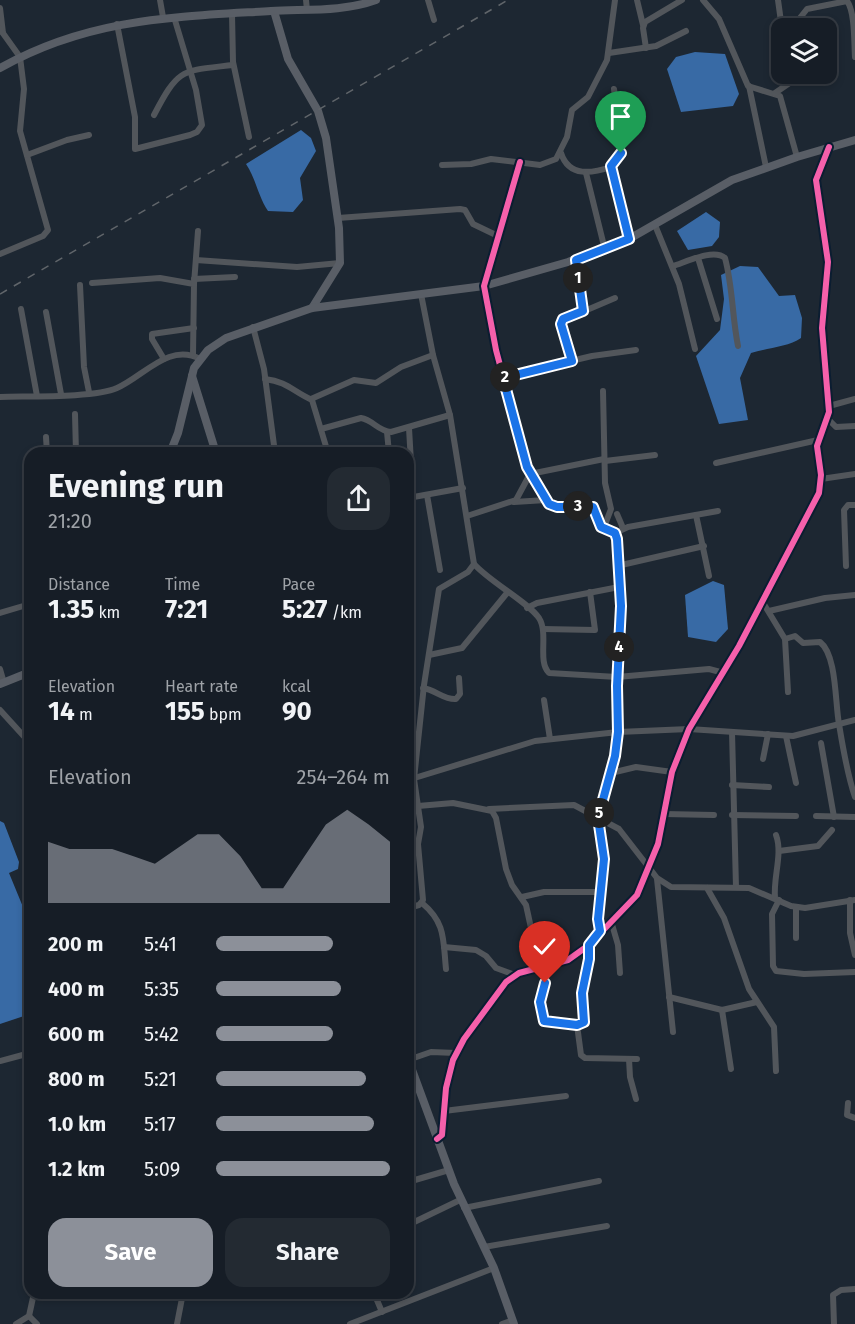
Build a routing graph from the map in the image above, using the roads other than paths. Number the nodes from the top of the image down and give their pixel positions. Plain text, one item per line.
1 (160, 0) edge
2 (306, 0) edge
3 (376, 0) edge
4 (428, 0) edge
5 (615, 0) edge
6 (637, 0) edge
7 (682, 0) edge
8 (703, 0) edge
9 (778, 0) edge
10 (0, 8) edge
11 (307, 10) junction
12 (274, 11) junction
13 (232, 14) junction
14 (163, 17) junction
15 (174, 17) junction
16 (780, 18) edge
17 (800, 18) edge
18 (435, 20) dead end
19 (117, 24) junction
20 (643, 25) junction
21 (2, 31) edge
22 (686, 31) dead end
23 (646, 48) junction
24 (609, 53) junction
25 (20, 57) junction
26 (855, 57) edge
27 (233, 65) junction
28 (0, 68) edge
29 (189, 70) junction
30 (788, 84) edge
31 (748, 86) junction
32 (614, 89) dead end
33 (775, 93) junction
34 (154, 115) dead end
35 (88, 135) dead end
36 (249, 138) dead end
37 (855, 140) edge
38 (829, 147) junction
39 (561, 153) junction
40 (27, 155) junction
41 (797, 157) junction
42 (520, 162) junction
43 (442, 165) dead end
44 (611, 166) junction
45 (766, 167) junction
46 (586, 173) junction
47 (338, 218) junction
48 (655, 225) junction
49 (198, 231) dead end
50 (498, 236) junction
51 (629, 239) junction
52 (605, 250) junction
53 (0, 254) edge
54 (698, 258) junction
55 (196, 260) junction
56 (576, 260) junction
57 (340, 263) junction
58 (673, 266) junction
59 (235, 277) dead end
60 (194, 282) junction
61 (92, 283) dead end
62 (80, 285) dead end
63 (484, 286) junction
64 (421, 294) junction
65 (615, 298) dead end
66 (312, 308) junction
67 (21, 309) dead end
68 (583, 311) junction
69 (45, 312) dead end
70 (717, 319) dead end
71 (253, 326) junction
72 (194, 328) junction
73 (738, 346) dead end
74 (695, 349) dead end
75 (636, 350) dead end
76 (433, 356) junction
77 (196, 357) junction
78 (164, 359) junction
79 (572, 361) junction
80 (192, 375) junction
81 (503, 378) junction
82 (265, 379) junction
83 (89, 392) junction
84 (603, 392) dead end
85 (61, 394) junction
86 (1, 395) edge
87 (37, 396) junction
88 (310, 399) junction
89 (855, 399) edge
90 (829, 406) junction
91 (75, 414) dead end
92 (450, 415) junction
93 (826, 418) junction
94 (855, 426) edge
95 (409, 428) junction
96 (321, 429) junction
97 (387, 432) junction
98 (46, 437) dead end
99 (818, 440) junction
100 (47, 447) edge
101 (76, 447) edge
102 (172, 447) edge
103 (214, 447) edge
104 (273, 447) edge
105 (326, 447) edge
106 (388, 447) edge
107 (409, 447) edge
108 (655, 455) dead end
109 (604, 460) junction
110 (716, 463) dead end
111 (530, 474) junction
112 (855, 474) edge
113 (821, 479) junction
114 (463, 488) junction
115 (427, 495) junction
116 (414, 497) edge
117 (546, 500) junction
118 (512, 502) junction
119 (855, 505) edge
120 (718, 511) dead end
121 (617, 514) dead end
122 (696, 515) junction
123 (467, 516) junction
124 (623, 528) junction
125 (603, 530) junction
126 (615, 533) junction
127 (704, 546) junction
128 (474, 564) junction
129 (617, 566) junction
130 (846, 566) dead end
131 (440, 570) dead end
132 (709, 576) dead end
133 (619, 587) junction
134 (591, 592) junction
135 (507, 593) junction
136 (855, 595) edge
137 (762, 601) junction
138 (24, 606) edge
139 (527, 608) junction
140 (769, 611) junction
141 (0, 613) edge
142 (543, 629) junction
143 (785, 639) junction
144 (429, 656) junction
145 (0, 669) edge
146 (724, 672) junction
147 (24, 674) edge
148 (617, 677) junction
149 (459, 678) dead end
150 (2, 683) edge
151 (423, 688) junction
152 (788, 692) dead end
153 (544, 700) dead end
154 (0, 710) edge
155 (855, 720) edge
156 (839, 723) junction
157 (689, 729) junction
158 (618, 732) junction
159 (732, 732) junction
160 (768, 734) junction
161 (24, 736) edge
162 (786, 736) junction
163 (550, 739) junction
164 (821, 743) dead end
165 (414, 757) edge
166 (763, 759) dead end
167 (672, 772) junction
168 (611, 773) junction
169 (414, 779) edge
170 (796, 783) dead end
171 (732, 784) junction
172 (769, 787) dead end
173 (414, 791) edge
174 (855, 797) edge
175 (418, 806) junction
176 (489, 809) junction
177 (664, 814) junction
178 (732, 814) junction
179 (714, 815) dead end
180 (796, 816) dead end
181 (816, 816) dead end
182 (834, 817) junction
183 (855, 817) edge
184 (598, 818) junction
185 (832, 830) dead end
186 (776, 835) dead end
187 (779, 851) junction
188 (651, 867) junction
189 (657, 878) junction
190 (736, 887) junction
191 (707, 888) junction
192 (601, 892) junction
193 (522, 897) junction
194 (777, 899) junction
195 (852, 900) edge
196 (422, 903) junction
197 (414, 906) edge
198 (796, 907) junction
199 (611, 921) junction
200 (600, 931) junction
201 (796, 938) dead end
202 (589, 945) junction
203 (444, 947) junction
204 (855, 955) edge
205 (540, 968) junction
206 (446, 969) dead end
207 (855, 972) edge
208 (620, 973) dead end
209 (514, 975) junction
210 (545, 983) dead end
211 (669, 997) junction
212 (757, 1002) junction
213 (722, 1010) junction
214 (577, 1025) junction
215 (674, 1032) dead end
216 (456, 1053) junction
217 (24, 1055) edge
218 (414, 1057) edge
219 (629, 1059) junction
220 (637, 1059) dead end
221 (0, 1061) edge
222 (731, 1069) dead end
223 (777, 1071) dead end
224 (414, 1080) edge
225 (566, 1096) dead end
226 (636, 1099) dead end
227 (848, 1102) dead end
228 (444, 1111) junction
229 (855, 1118) edge
230 (437, 1139) junction
231 (449, 1170) junction
232 (414, 1180) edge
233 (599, 1181) dead end
234 (460, 1200) junction
235 (464, 1208) junction
236 (414, 1223) edge
237 (607, 1226) dead end
238 (484, 1247) junction
239 (494, 1268) junction
240 (855, 1289) edge
241 (33, 1299) edge
242 (182, 1299) edge
243 (377, 1299) edge
244 (382, 1312) junction
245 (29, 1316) junction
246 (513, 1322) edge
247 (16, 1324) edge
248 (37, 1324) edge
249 (177, 1324) edge
250 (350, 1324) edge
251 (502, 1324) edge
252 (834, 1324) edge

1 - 14 street
2 - 11 street
3 - 11 main road
4 - 18 street
5 - 24 street
6 - 20 street
7 - 20 street
8 - 31 street
9 - 16 street
10 - 21 street
11 - 12 main road
12 - 13 main road
12 - 47 main road
13 - 15 main road
13 - 27 street
14 - 15 main road
14 - 19 main road
15 - 29 street
17 - 26 street
19 - 25 main road
19 - 29 street
20 - 23 street
21 - 25 street
22 - 23 street
23 - 24 street
24 - 39 street
25 - 28 main road
25 - 40 street
27 - 29 street
27 - 36 street
29 - 34 street
30 - 33 street
31 - 33 street
31 - 45 street
32 - 44 street
33 - 41 street
35 - 40 street
37 - 38 main road
38 - 41 main road
38 - 90 street
39 - 42 street
39 - 46 street
40 - 53 street
41 - 45 main road
42 - 43 street
42 - 50 street
44 - 46 street
44 - 51 street
45 - 48 main road
46 - 52 street
47 - 50 street
47 - 57 main road
48 - 51 main road
48 - 58 street
49 - 55 street
50 - 63 street
51 - 52 main road
52 - 56 main road
54 - 58 street
54 - 70 street
54 - 73 street
55 - 57 street
55 - 60 street
56 - 63 main road
56 - 68 street
57 - 66 main road
58 - 74 street
59 - 60 street
60 - 61 street
60 - 72 street
62 - 83 street
63 - 64 main road
63 - 81 street
64 - 66 main road
64 - 76 street
65 - 68 street
66 - 71 main road
67 - 87 street
68 - 79 street
69 - 85 street
71 - 77 main road
71 - 82 street
72 - 77 street
72 - 78 street
75 - 79 street
76 - 88 street
76 - 92 street
77 - 78 street
77 - 80 main road
78 - 83 street
79 - 81 street
80 - 102 main road
80 - 103 main road
81 - 111 street
82 - 88 street
82 - 104 street
83 - 85 street
84 - 109 street
85 - 87 street
86 - 87 street
88 - 96 street
89 - 90 street
90 - 93 street
91 - 101 street
92 - 95 street
92 - 114 street
93 - 94 street
93 - 99 street
95 - 97 street
95 - 107 street
96 - 97 street
96 - 105 street
97 - 106 street
98 - 100 street
99 - 110 street
99 - 113 street
108 - 109 street
109 - 111 street
109 - 125 street
111 - 117 street
111 - 118 street
112 - 113 street
113 - 137 street
114 - 115 street
114 - 123 street
115 - 116 street
115 - 131 street
117 - 118 street
117 - 125 street
118 - 123 street
119 - 130 street
120 - 122 street
121 - 124 street
122 - 124 street
122 - 127 street
123 - 128 street
124 - 126 street
125 - 126 street
126 - 129 street
127 - 129 street
127 - 132 street
128 - 135 street
128 - 144 street
129 - 133 street
133 - 134 street
133 - 148 street
134 - 139 street
134 - 142 street
135 - 139 street
135 - 144 street
136 - 140 street
137 - 140 street
137 - 146 street
138 - 141 street
139 - 142 street
140 - 143 street
142 - 148 street
143 - 152 street
143 - 156 street
144 - 151 street
145 - 150 street
146 - 148 street
146 - 157 street
147 - 150 main road
148 - 158 street
149 - 151 street
151 - 165 street
153 - 163 street
154 - 161 street
155 - 156 street
156 - 162 street
156 - 174 street
157 - 158 street
157 - 159 street
157 - 167 street
158 - 163 street
158 - 168 street
159 - 160 street
159 - 171 street
160 - 162 street
160 - 166 street
162 - 170 street
163 - 169 street
164 - 182 street
167 - 168 street
167 - 177 street
168 - 184 street
171 - 172 street
171 - 178 street
173 - 175 street
175 - 176 street
175 - 196 street
176 - 184 street
176 - 193 street
177 - 179 street
177 - 188 street
178 - 180 street
178 - 190 street
181 - 182 street
182 - 183 street
184 - 188 street
184 - 192 street
185 - 187 street
186 - 187 street
187 - 194 street
188 - 189 street
188 - 199 street
189 - 191 street
189 - 211 street
190 - 191 street
190 - 194 street
191 - 212 street
192 - 193 street
192 - 200 street
193 - 205 street
194 - 198 street
194 - 207 street
195 - 198 street
195 - 204 street
196 - 197 street
196 - 203 street
198 - 201 street
199 - 200 street
199 - 208 street
200 - 202 street
202 - 205 street
202 - 214 street
203 - 206 street
203 - 209 street
205 - 209 street
209 - 216 street
210 - 214 street
211 - 213 street
211 - 215 street
212 - 213 street
212 - 223 street
213 - 222 street
214 - 219 street
216 - 218 street
216 - 228 street
217 - 221 street
219 - 220 street
219 - 226 street
224 - 230 main road
225 - 228 street
227 - 229 street
228 - 230 street
230 - 231 main road
231 - 232 street
231 - 234 main road
233 - 235 street
234 - 235 main road
234 - 236 street
235 - 238 main road
237 - 238 street
238 - 239 main road
239 - 244 street
239 - 246 main road
240 - 252 street
241 - 245 street
242 - 249 street
243 - 244 street
244 - 250 street
245 - 247 street
245 - 248 street
246 - 251 street

